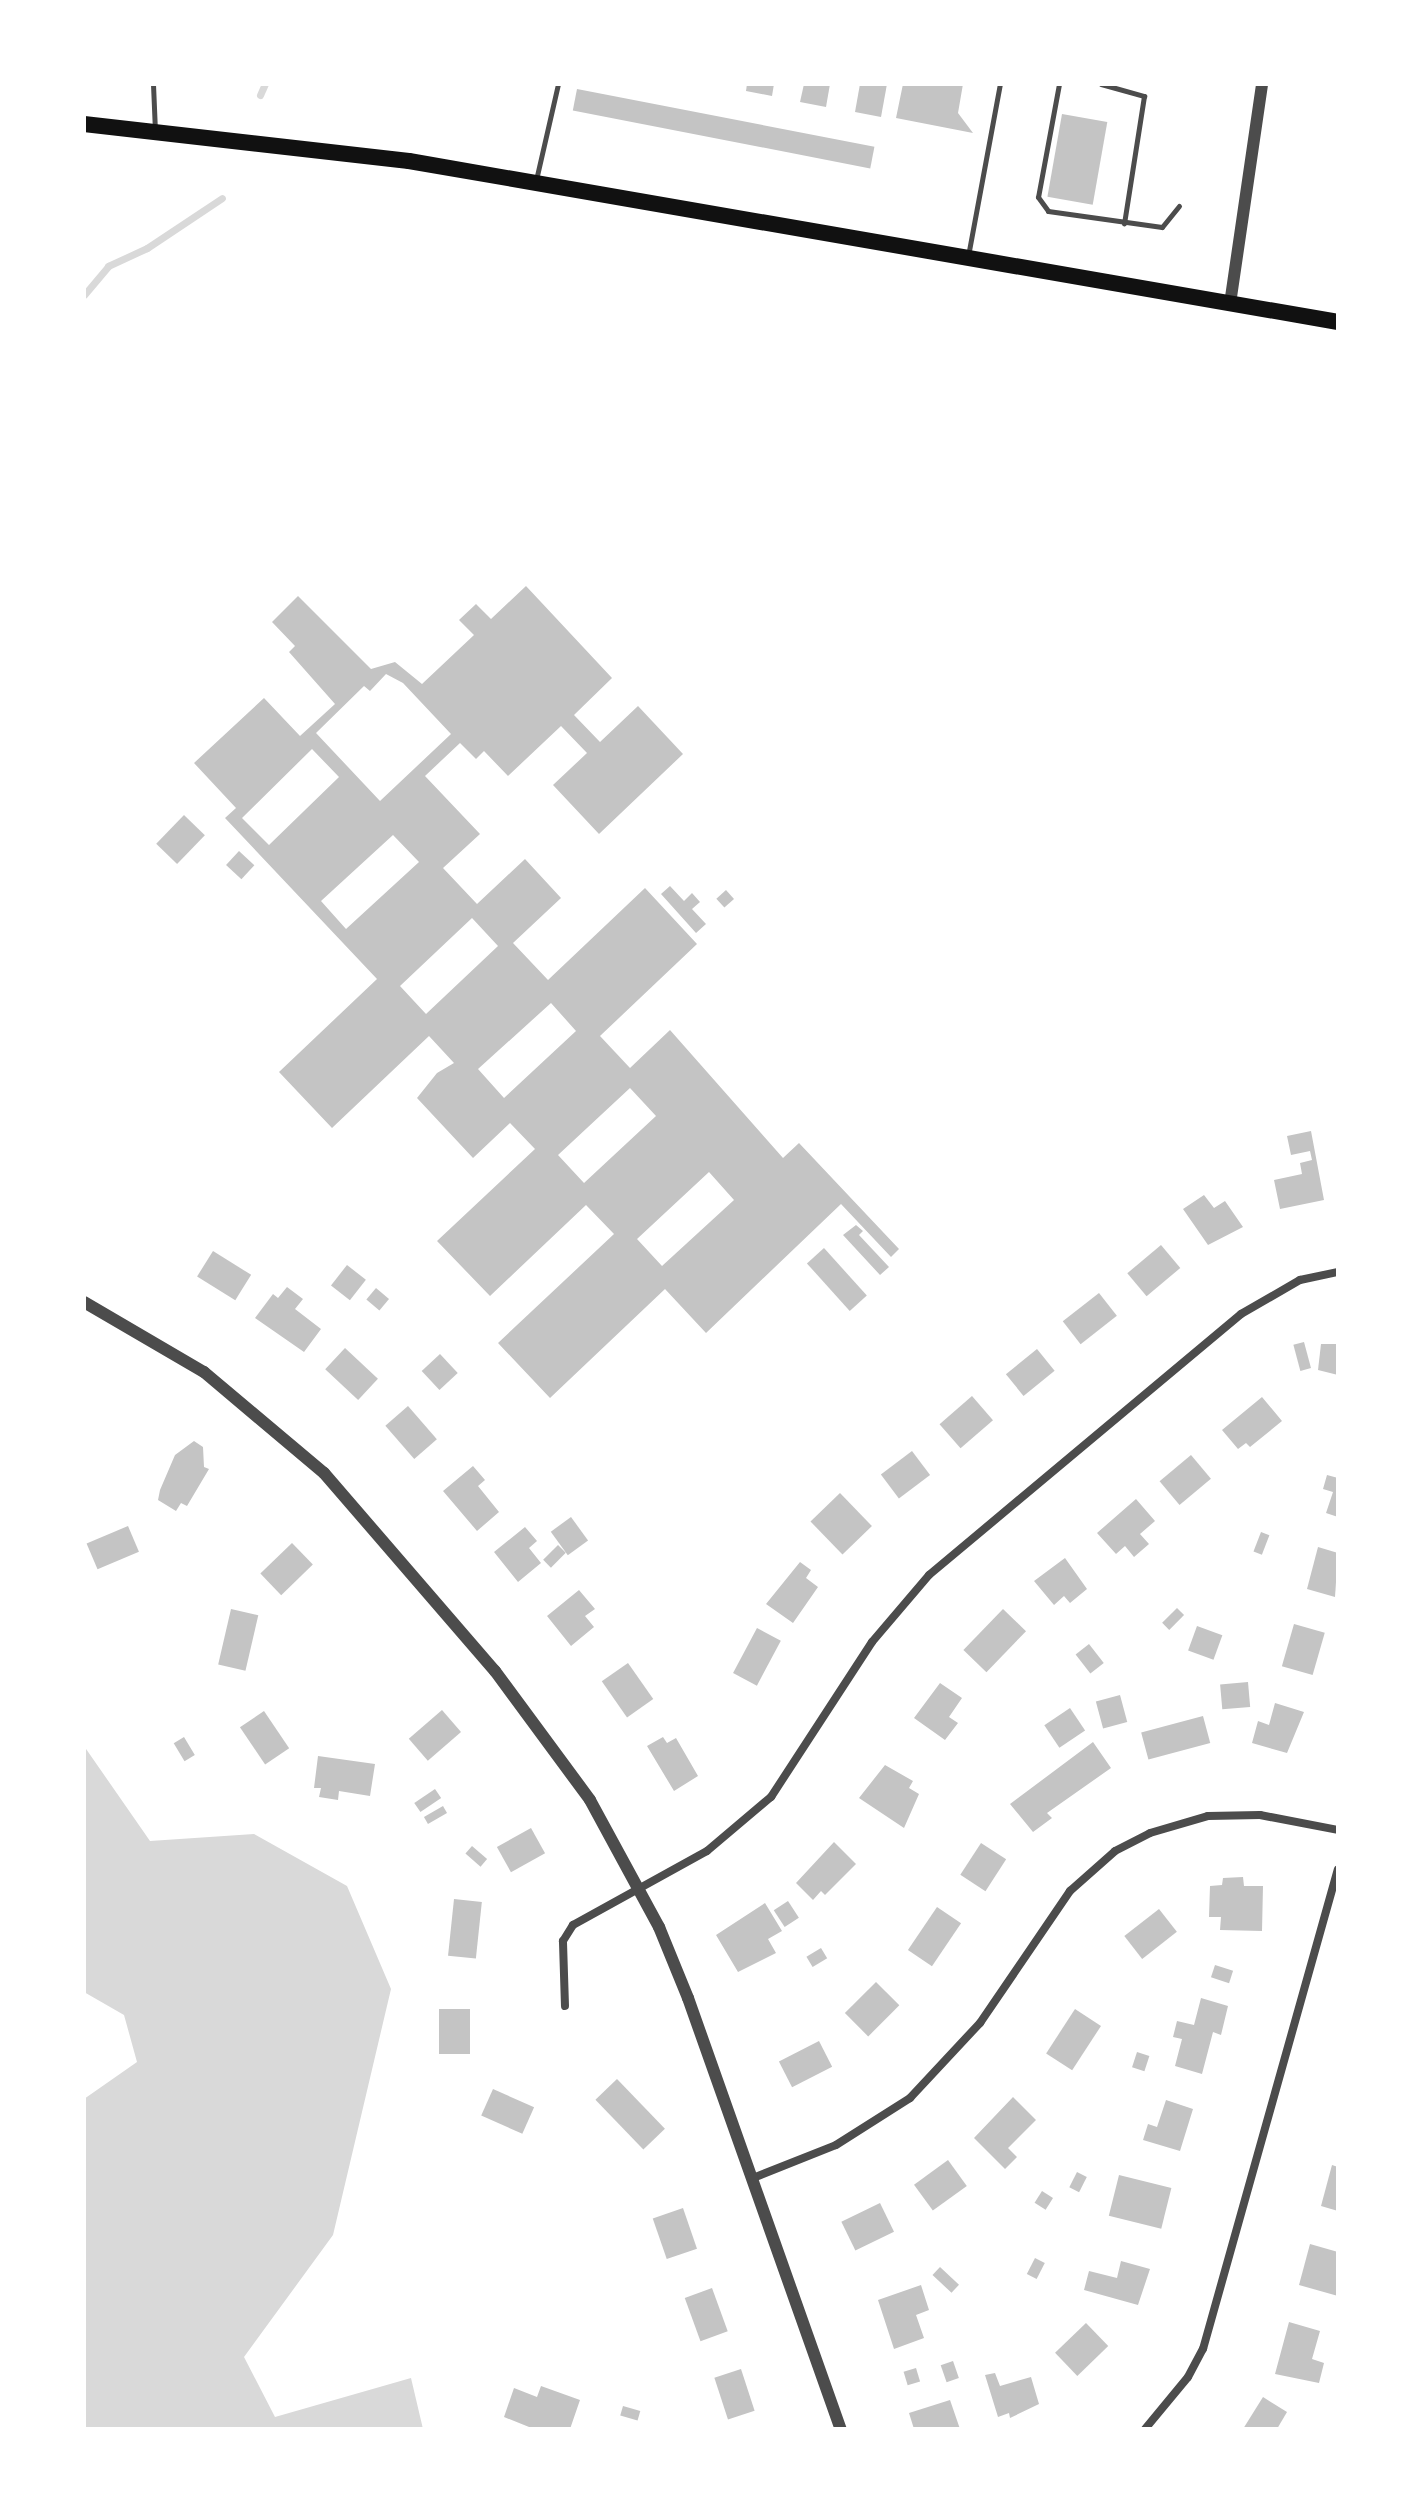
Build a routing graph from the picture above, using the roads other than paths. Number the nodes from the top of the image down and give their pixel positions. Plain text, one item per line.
1 (153, 84) edge
2 (558, 84) edge
3 (1000, 84) edge
4 (1059, 84) edge
5 (1101, 84) edge
6 (1262, 84) edge
7 (84, 124) edge
8 (156, 132) junction
9 (536, 181) junction
10 (1179, 206) dead end
11 (1124, 223) junction
12 (968, 257) junction
13 (1230, 304) junction
14 (1338, 322) edge
15 (1338, 1272) edge
16 (84, 1302) edge
17 (1338, 1830) edge
18 (1338, 1870) edge
19 (638, 1888) junction
20 (565, 2006) dead end
21 (753, 2178) junction
22 (841, 2429) edge
23 (1145, 2429) edge

1 - 8 lane
2 - 9 lane
3 - 12 lane
4 - 11 lane
5 - 11 lane
6 - 13 street
7 - 8 main road
8 - 9 main road
9 - 12 main road
10 - 11 lane
12 - 13 main road
13 - 14 main road
15 - 19 street
16 - 19 street
17 - 21 street
18 - 23 street
19 - 20 street
19 - 21 street
21 - 22 street

